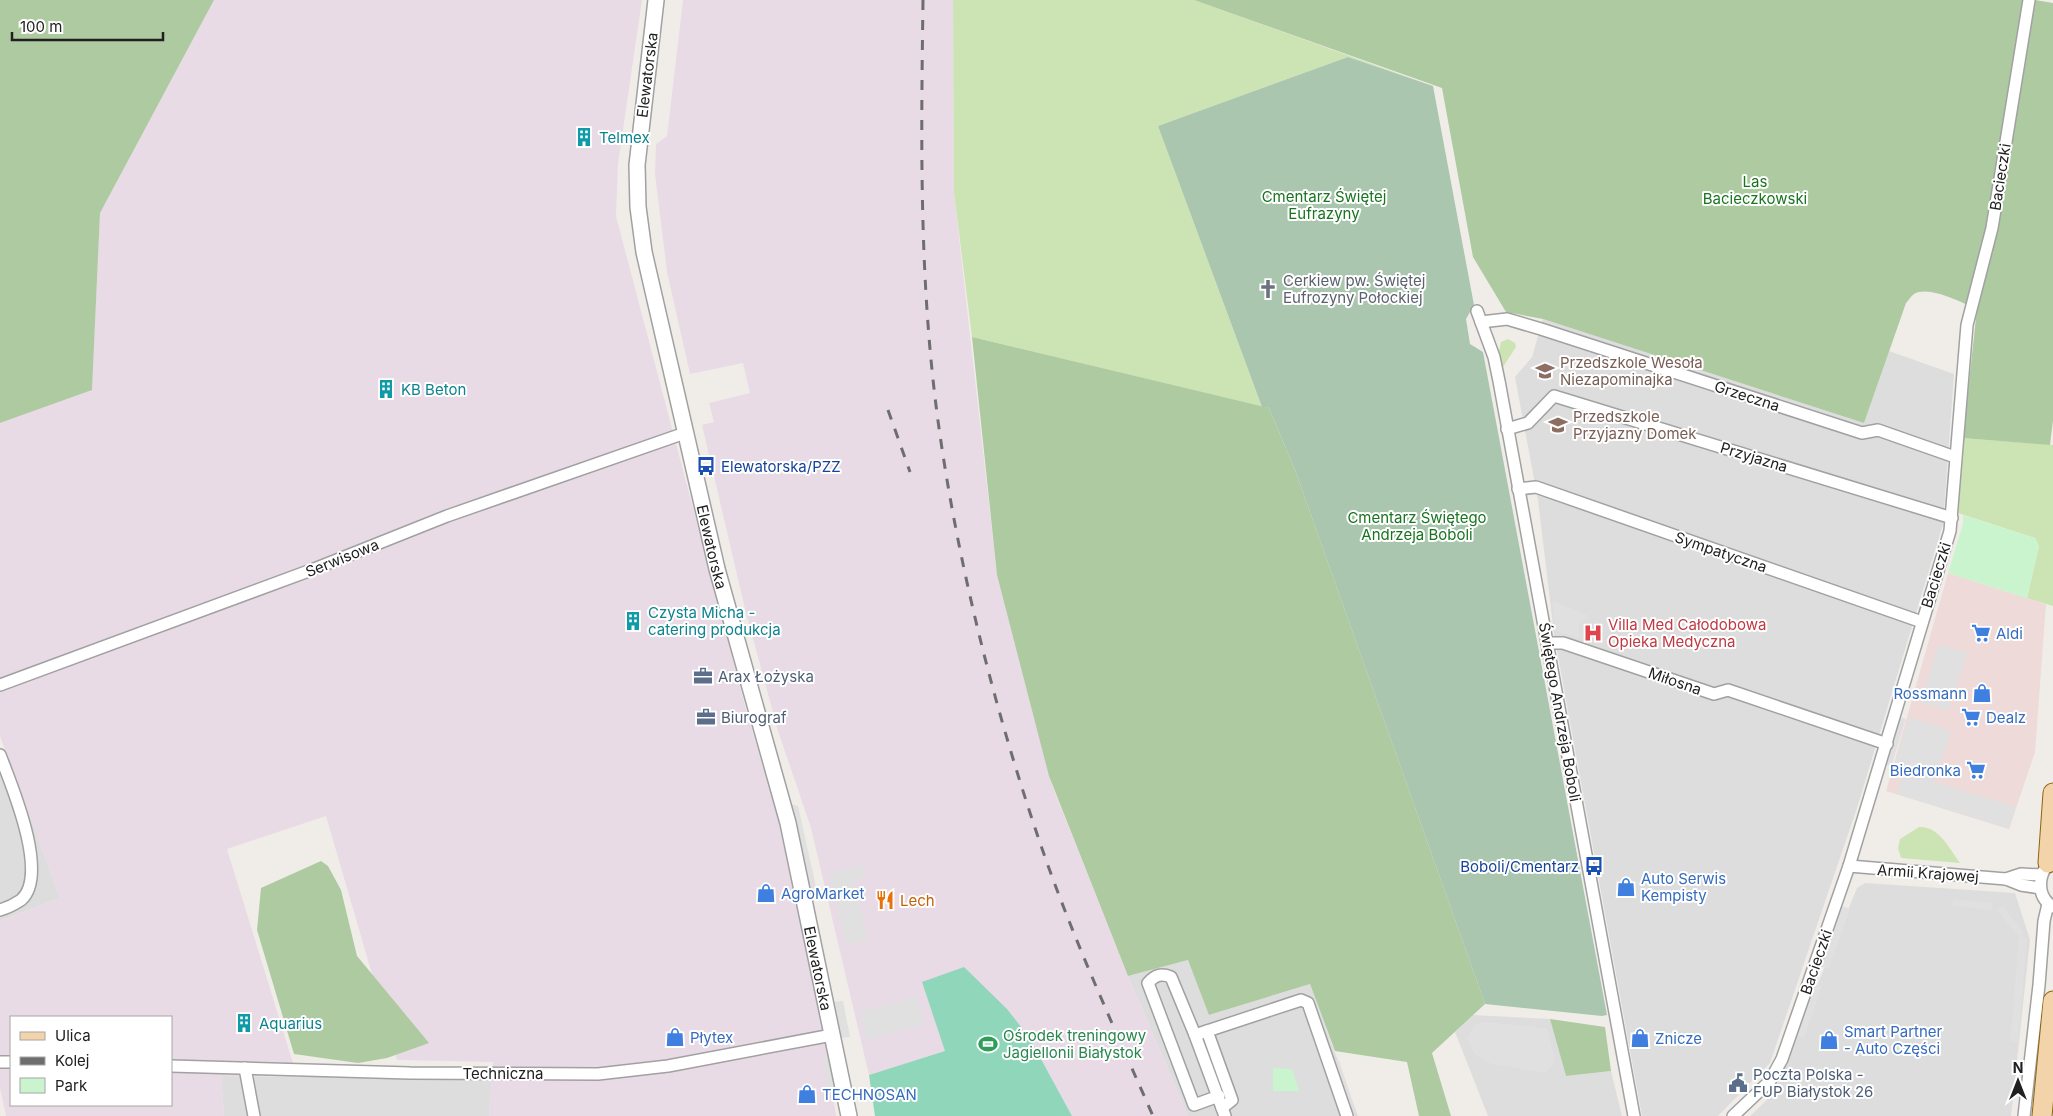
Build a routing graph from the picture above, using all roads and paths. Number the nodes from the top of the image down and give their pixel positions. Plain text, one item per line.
1 (656, 0) edge
2 (2029, 0) edge
3 (1478, 311) dead end
4 (1481, 322) junction
5 (1508, 429) junction
6 (685, 433) junction
7 (1955, 457) junction
8 (1518, 489) junction
9 (1952, 518) junction
10 (1922, 622) junction
11 (1548, 643) junction
12 (0, 685) edge
13 (1887, 744) junction
14 (0, 755) edge
15 (2053, 794) edge
16 (2049, 864) edge
17 (1849, 866) junction
18 (2006, 879) junction
19 (2040, 888) junction
20 (2051, 906) edge
21 (0, 910) edge
22 (2053, 1001) edge
23 (1207, 1031) junction
24 (832, 1035) junction
25 (1195, 1035) junction
26 (172, 1066) edge
27 (245, 1068) junction
28 (1219, 1096) junction
29 (1197, 1110) edge
30 (1224, 1112) edge
31 (254, 1116) edge
32 (849, 1116) edge
33 (1347, 1116) edge
34 (1634, 1116) edge
35 (1733, 1116) edge
36 (2024, 1116) edge
37 (2042, 1116) edge

1 - 6 street, Elewatorska
2 - 7 street, Bacieczki
3 - 4 street, Świętego Andrzeja Boboli
4 - 5 street, Świętego Andrzeja Boboli
4 - 7 street, Grzeczna
5 - 8 street, Świętego Andrzeja Boboli
5 - 9 street, Przyjazna
6 - 12 street, Serwisowa
6 - 24 street, Elewatorska
7 - 9 street, Bacieczki
8 - 10 street, Sympatyczna
8 - 11 street, Świętego Andrzeja Boboli
9 - 10 street, Bacieczki
10 - 13 street, Bacieczki
11 - 13 street, Miłosna
11 - 34 street, Świętego Andrzeja Boboli
13 - 17 street, Bacieczki
14 - 21 street
15 - 16 main road
16 - 18 street, Armii Krajowej
16 - 19 street
17 - 18 street, Armii Krajowej
17 - 35 street, Bacieczki
18 - 19 street, Armii Krajowej
19 - 20 street
20 - 36 street
22 - 37 main road
23 - 25 street
23 - 30 street
23 - 33 street
24 - 27 street, Techniczna
24 - 32 street, Elewatorska
25 - 28 street
25 - 29 street
26 - 27 street, Techniczna
27 - 31 street
28 - 29 street
28 - 30 street

